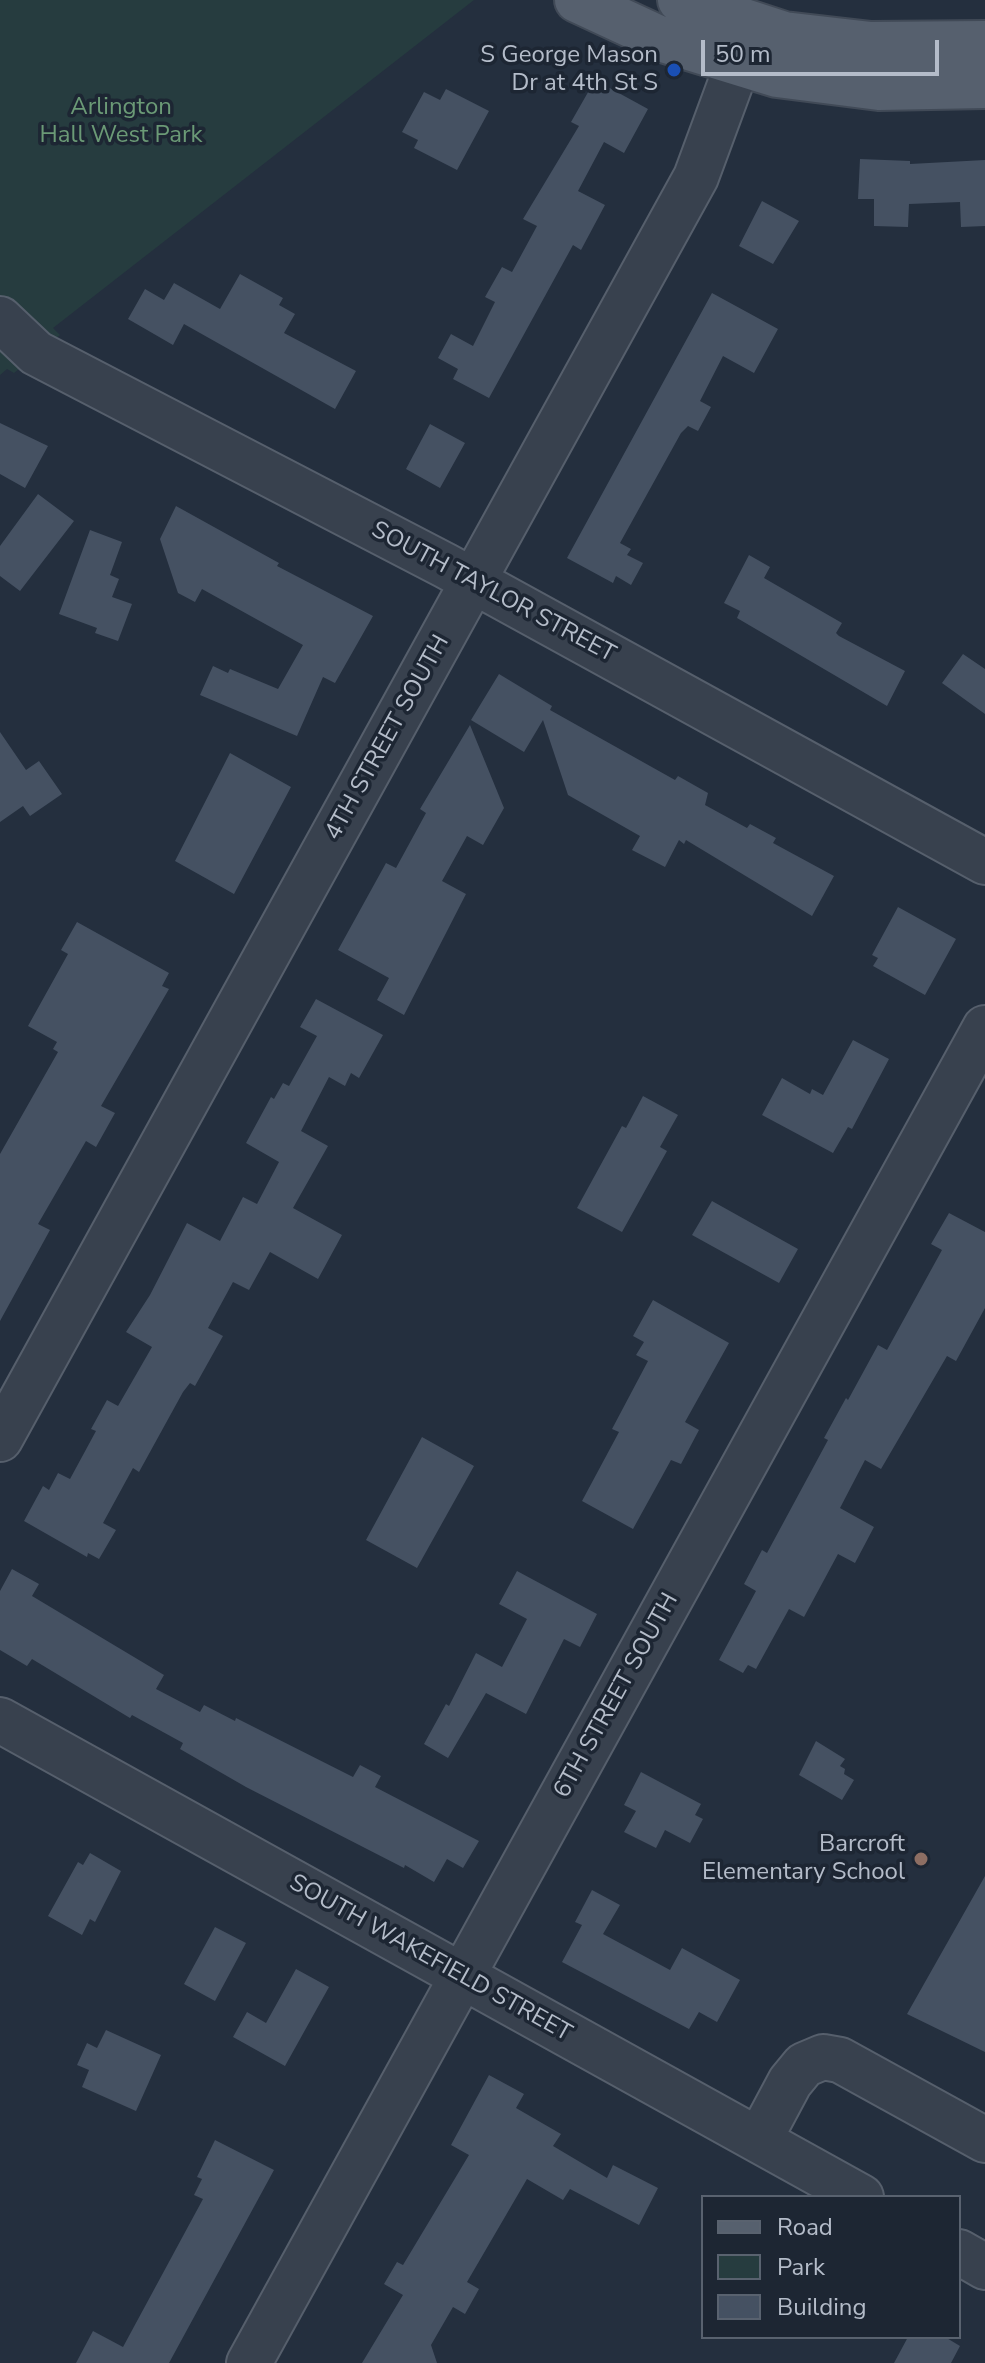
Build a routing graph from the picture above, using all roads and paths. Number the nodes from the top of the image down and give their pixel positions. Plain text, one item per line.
1 (577, 0) edge
2 (680, 0) edge
3 (985, 43) edge
4 (745, 46) junction
5 (985, 86) edge
6 (2, 321) edge
7 (475, 582) junction
8 (985, 862) edge
9 (985, 1028) edge
10 (0, 1439) edge
11 (0, 1720) edge
12 (462, 1977) junction
13 (759, 2140) junction
14 (985, 2140) edge
15 (857, 2195) edge
16 (961, 2253) edge
17 (985, 2267) edge
18 (249, 2363) edge

1 - 4 main road
2 - 4 main road
3 - 4 main road
4 - 5 main road
4 - 7 street, 4TH STREET SOUTH
6 - 7 street, SOUTH TAYLOR STREET
7 - 8 street, SOUTH TAYLOR STREET
7 - 10 street, 4TH STREET SOUTH
9 - 12 street, 6TH STREET SOUTH
11 - 12 street, SOUTH WAKEFIELD STREET
12 - 13 street, SOUTH WAKEFIELD STREET
12 - 18 street, 6TH STREET SOUTH
13 - 14 street
13 - 15 street, SOUTH WAKEFIELD STREET
16 - 17 street

